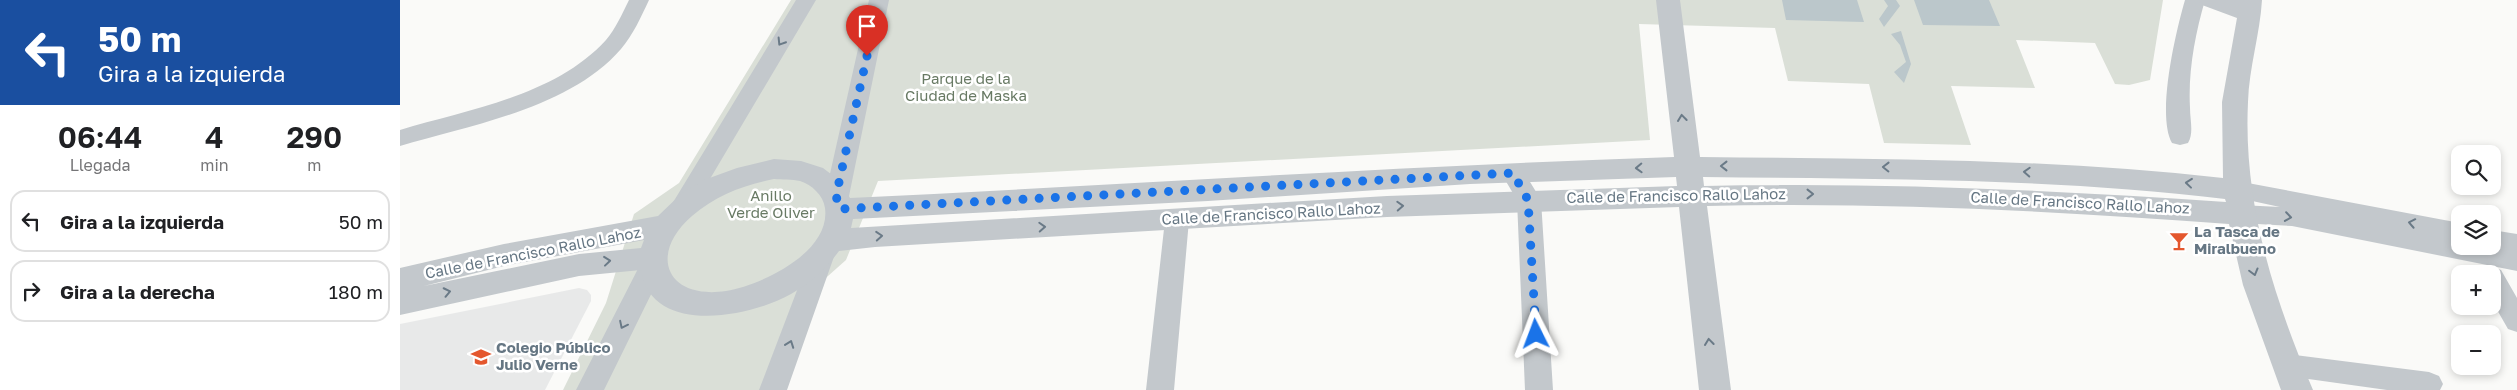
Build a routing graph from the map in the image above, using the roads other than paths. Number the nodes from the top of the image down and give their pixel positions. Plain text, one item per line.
1 (639, 0) edge
2 (806, 0) edge
3 (879, 0) edge
4 (1668, 0) edge
5 (2195, 0) edge
6 (2210, 0) edge
7 (2250, 7) edge
8 (2180, 137) dead end
9 (400, 138) edge
10 (1513, 173) junction
11 (1689, 181) junction
12 (1528, 200) junction
13 (2238, 202) junction
14 (838, 203) junction
15 (673, 218) junction
16 (1176, 220) junction
17 (2451, 231) edge
18 (2517, 244) edge
19 (827, 246) junction
20 (2487, 258) edge
21 (2517, 261) edge
22 (652, 262) junction
23 (400, 280) edge
24 (400, 303) edge
25 (2517, 321) edge
26 (2292, 378) edge
27 (2429, 384) dead end
28 (590, 390) edge
29 (773, 390) edge
30 (1160, 390) edge
31 (1539, 390) edge
32 (1714, 390) edge

1 - 9 street
2 -> 15 street
3 - 14 street
11 -> 4 street
5 - 8 street
6 - 7 street
7 - 13 street
11 -> 10 street, Calle de Francisco Rallo Lahoz
10 - 12 street
10 - 14 street, Calle de Francisco Rallo Lahoz
11 - 12 street, Calle de Francisco Rallo Lahoz
11 - 13 street, Calle de Francisco Rallo Lahoz
32 -> 11 street
16 -> 12 street, Calle de Francisco Rallo Lahoz
12 - 31 street
17 -> 13 street, Calle de Francisco Rallo Lahoz
13 -> 20 street, Calle de Francisco Rallo Lahoz
13 -> 26 street
14 - 15 street, Calle de Francisco Rallo Lahoz
14 - 19 street
15 - 22 street, Calle de Francisco Rallo Lahoz
15 - 23 street, Calle de Francisco Rallo Lahoz
19 -> 16 street, Calle de Francisco Rallo Lahoz
16 - 30 street
18 - 20 street, Calle de Francisco Rallo Lahoz
19 - 22 street
29 -> 19 street
20 - 21 street, Calle de Francisco Rallo Lahoz
20 - 25 street
24 -> 22 street, Calle de Francisco Rallo Lahoz
22 -> 28 street
26 - 27 street

